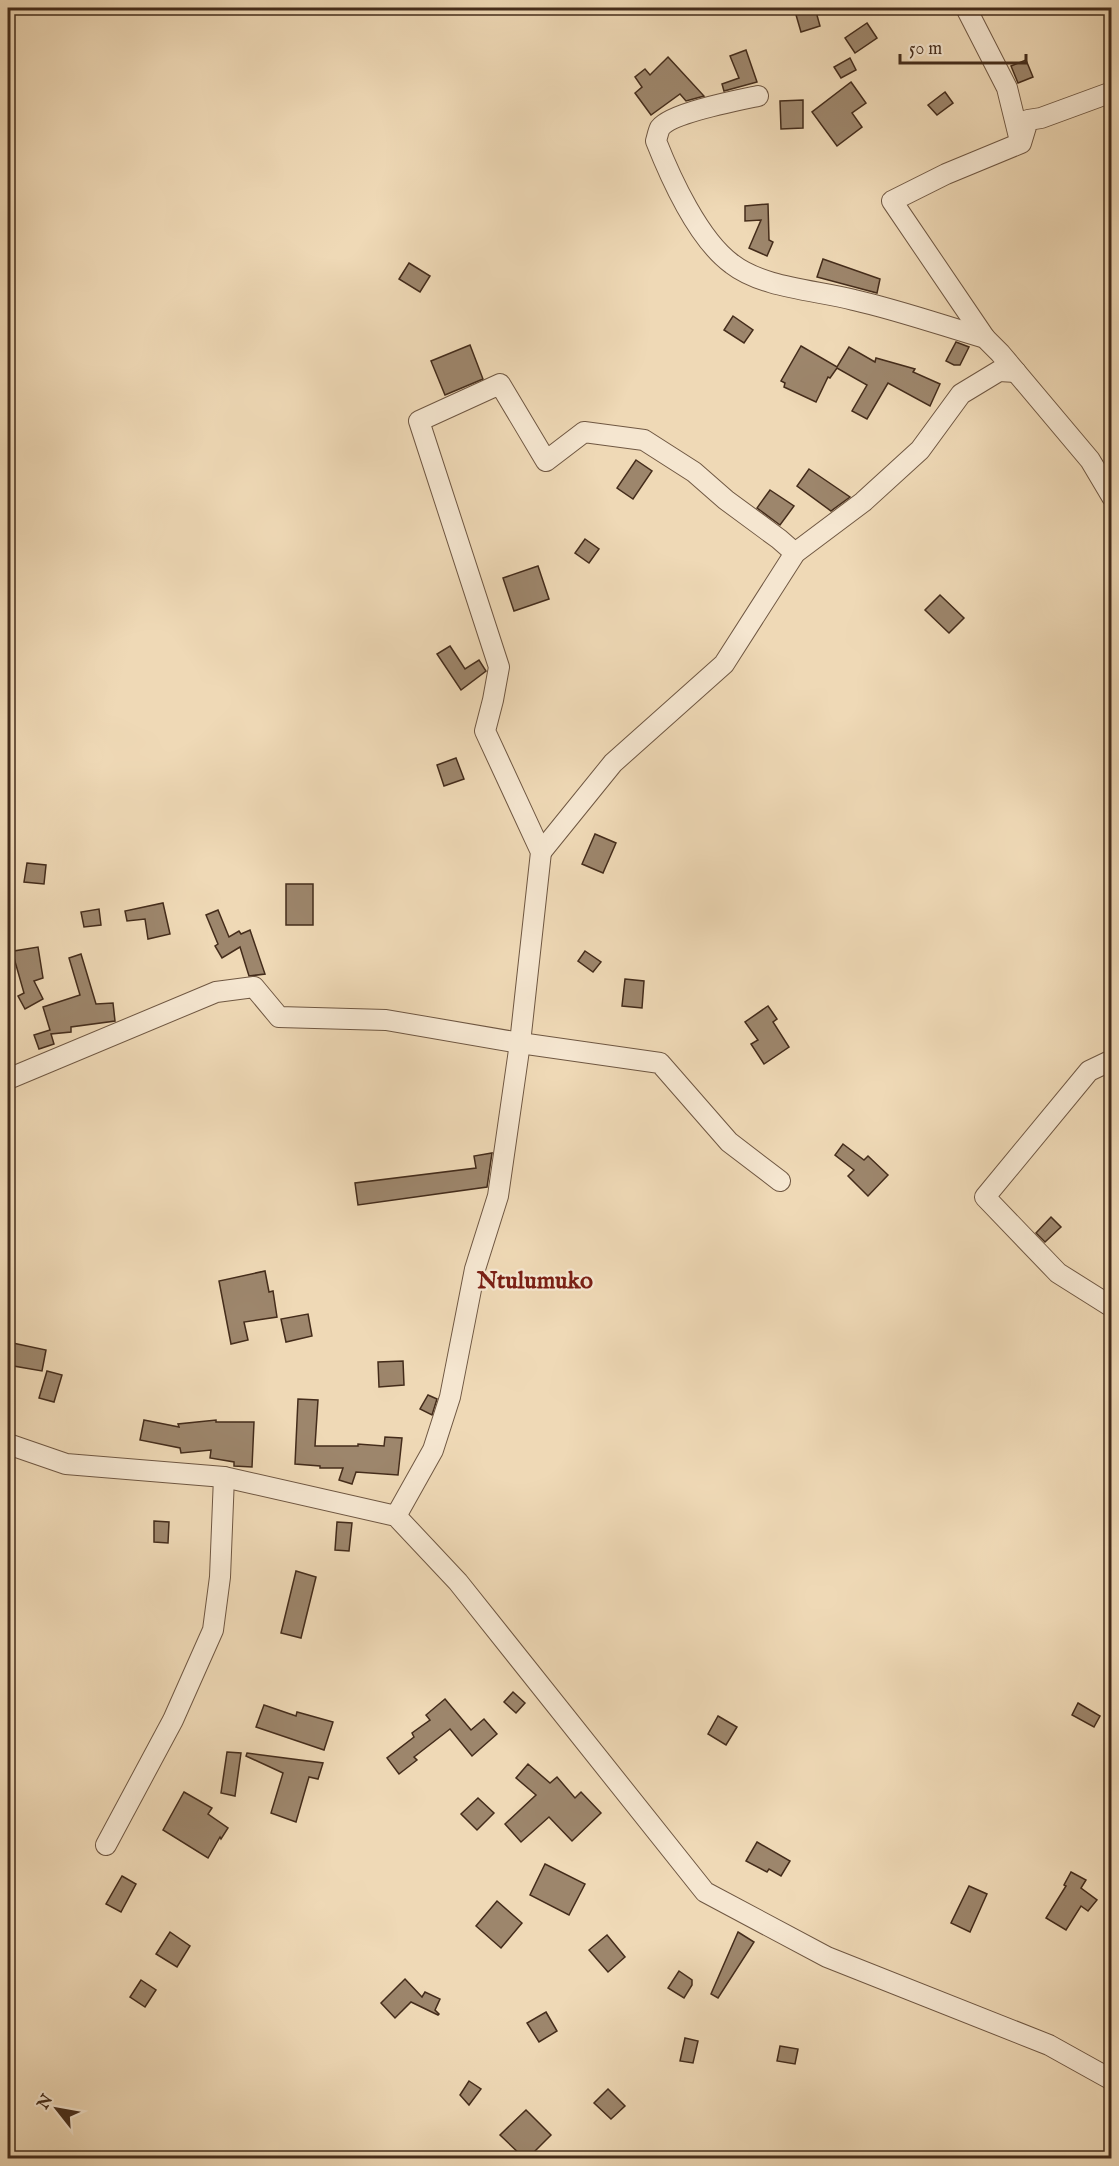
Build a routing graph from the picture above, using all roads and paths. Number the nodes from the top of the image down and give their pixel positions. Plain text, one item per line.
1 (966, 8) edge
2 (1112, 92) edge
3 (758, 96) dead end
4 (1021, 143) junction
5 (985, 338) junction
6 (1016, 372) junction
7 (1112, 497) edge
8 (795, 553) junction
9 (541, 852) junction
10 (520, 1043) junction
11 (1112, 1060) edge
12 (8, 1079) edge
13 (780, 1181) dead end
14 (1112, 1307) edge
15 (8, 1444) edge
16 (224, 1477) junction
17 (396, 1516) junction
18 (106, 1845) dead end
19 (1112, 2080) edge

1 - 4 street
2 - 4 street
3 - 5 street
4 - 5 street
5 - 6 street
6 - 7 street
6 - 8 street
8 - 9 street
8 - 9 street
9 - 10 street
10 - 12 street
10 - 13 street
10 - 17 street
11 - 14 street
15 - 16 street
16 - 17 street
16 - 18 street
17 - 19 street

